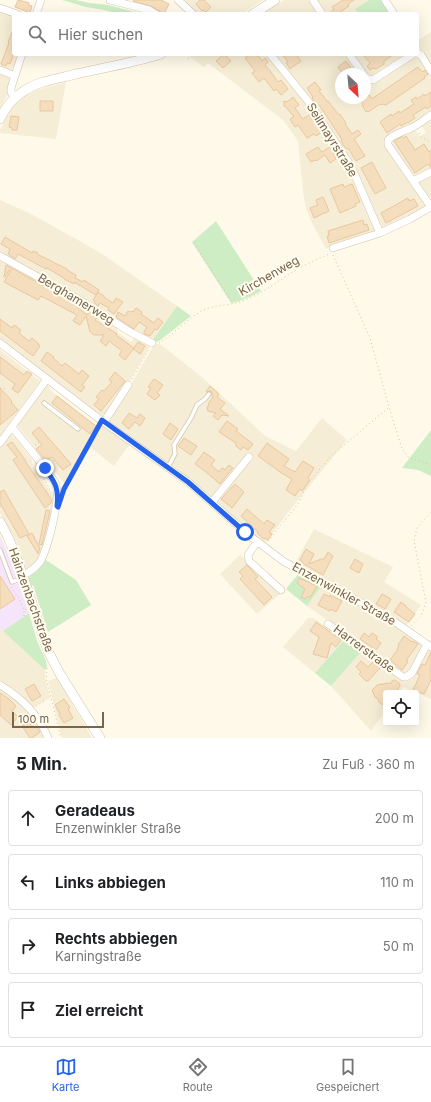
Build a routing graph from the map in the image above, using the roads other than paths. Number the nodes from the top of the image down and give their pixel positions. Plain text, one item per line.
1 (41, 0) edge
2 (110, 0) edge
3 (178, 0) edge
4 (275, 0) edge
5 (313, 0) edge
6 (385, 0) edge
7 (0, 8) edge
8 (12, 12) edge
9 (37, 12) edge
10 (152, 12) edge
11 (191, 12) edge
12 (256, 12) edge
13 (321, 12) edge
14 (393, 12) edge
15 (419, 54) edge
16 (21, 56) edge
17 (153, 56) edge
18 (272, 56) edge
19 (350, 56) edge
20 (410, 56) edge
21 (359, 68) edge
22 (0, 70) edge
23 (431, 72) edge
24 (15, 76) junction
25 (371, 80) edge
26 (15, 97) junction
27 (431, 115) edge
28 (1, 121) edge
29 (431, 172) edge
30 (413, 181) junction
31 (431, 207) edge
32 (380, 233) junction
33 (332, 250) road end
34 (0, 256) edge
35 (0, 343) edge
36 (152, 343) road end
37 (47, 379) junction
38 (128, 385) road end
39 (209, 394) dead end
40 (44, 403) dead end
41 (103, 421) junction
42 (12, 427) junction
43 (78, 429) dead end
44 (0, 443) edge
45 (249, 457) dead end
46 (168, 467) junction
47 (212, 502) junction
48 (0, 522) edge
49 (257, 542) junction
50 (0, 550) edge
51 (23, 576) junction
52 (281, 590) dead end
53 (328, 624) dead end
54 (429, 646) edge
55 (0, 685) edge
56 (48, 738) edge
57 (100, 738) edge

1 - 9 street
2 - 10 street
3 - 11 street
4 - 12 street
5 - 13 street
6 - 14 street
7 - 8 street
15 - 23 street
16 - 24 street
17 - 26 street
18 - 32 street, Seilmayrstraße
19 - 21 street
20 - 25 street
22 - 24 street
24 - 26 street
26 - 28 street
27 - 30 street
29 - 30 street
30 - 31 street
31 - 32 street
32 - 33 street
34 - 36 street, Berghamerweg
35 - 37 street, Enzenwinkler Straße
37 - 41 street, Enzenwinkler Straße
37 - 42 street
38 - 41 street
39 - 46 lane
40 - 43 lane
41 - 46 street, Enzenwinkler Straße
42 - 44 street
42 - 51 street
45 - 47 street
46 - 47 street, Enzenwinkler Straße
47 - 49 street, Enzenwinkler Straße
48 - 51 street, Hainzenbachstraße
49 - 52 street
49 - 54 street, Enzenwinkler Straße
50 - 51 lane
51 - 57 street, Hainzenbachstraße
53 - 54 street, Harrerstraße
55 - 56 street

